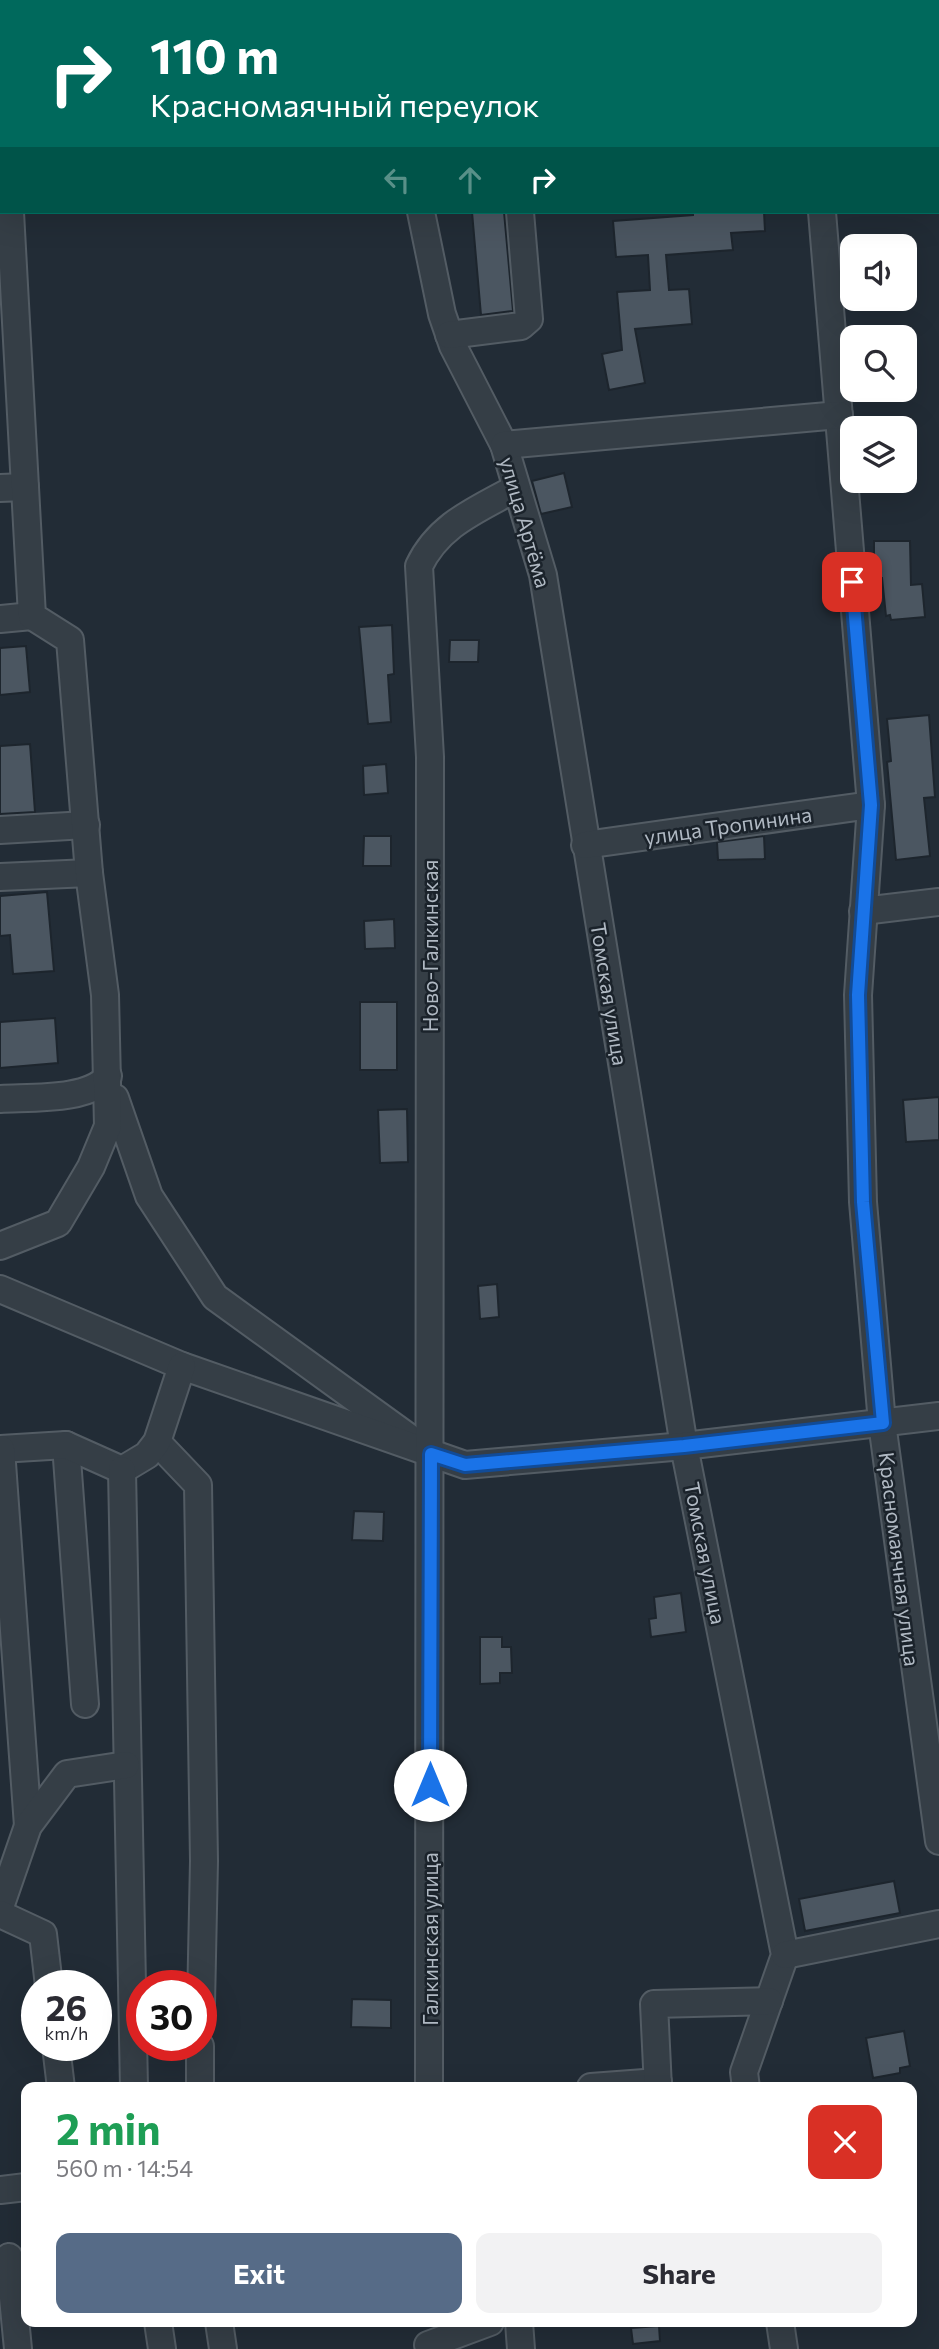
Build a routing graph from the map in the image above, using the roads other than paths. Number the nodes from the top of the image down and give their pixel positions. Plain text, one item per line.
1 (10, 214) edge
2 (421, 214) edge
3 (520, 214) edge
4 (822, 214) edge
5 (6, 249) edge
6 (449, 335) junction
7 (839, 415) junction
8 (504, 445) junction
9 (13, 487) edge
10 (516, 488) junction
11 (32, 616) junction
12 (0, 619) edge
13 (871, 805) junction
14 (86, 825) junction
15 (0, 830) edge
16 (585, 845) junction
17 (89, 873) junction
18 (0, 877) edge
19 (939, 902) edge
20 (863, 905) junction
21 (108, 1076) junction
22 (0, 1099) edge
23 (0, 1246) edge
24 (0, 1289) edge
25 (182, 1366) junction
26 (939, 1416) edge
27 (883, 1423) junction
28 (157, 1443) junction
29 (66, 1445) junction
30 (684, 1446) junction
31 (1, 1449) edge
32 (431, 1454) junction
33 (122, 1470) junction
34 (85, 1703) dead end
35 (126, 1765) junction
36 (28, 1826) junction
37 (939, 1841) edge
38 (0, 1907) edge
39 (0, 1914) edge
40 (939, 1924) edge
41 (785, 1955) junction
42 (47, 1970) edge
43 (202, 1970) edge
44 (769, 2001) junction
45 (58, 2061) edge
46 (200, 2061) edge
47 (60, 2082) edge
48 (134, 2082) edge
49 (200, 2082) edge
50 (429, 2082) edge
51 (658, 2082) edge
52 (745, 2082) edge
53 (21, 2188) edge
54 (0, 2190) edge
55 (12, 2256) edge
56 (159, 2327) edge
57 (220, 2327) edge
58 (472, 2327) edge
59 (519, 2327) edge
60 (781, 2327) edge
61 (428, 2339) edge
62 (18, 2349) edge
63 (162, 2349) edge
64 (223, 2349) edge
65 (521, 2349) edge
66 (784, 2349) edge

1 - 5 street
2 - 6 street, улица Артёма
3 - 6 street
4 - 7 street, Красномаячная улица
5 - 9 street
6 - 8 street, улица Артёма
7 - 8 street
7 - 13 street, Красномаячная улица
8 - 10 street, улица Артёма
9 - 11 street
10 - 16 street, улица Артёма
10 - 32 street, Ново-Галкинская
11 - 12 street
11 - 14 street
13 - 16 street, улица Тропинина
13 - 20 street, Красномаячная улица
14 - 15 street
14 - 17 street
16 - 30 street, Томская улица
17 - 18 street
17 - 21 street
19 - 20 street
20 - 27 street, Красномаячная улица
21 - 22 street
21 - 23 street
21 - 32 street
24 - 25 street
25 - 28 street
25 - 32 street
26 - 27 street
27 - 30 street
27 - 37 street, Красномаячная улица
28 - 33 street
28 - 43 street
29 - 31 street
29 - 33 street
29 - 34 street
30 - 32 street
30 - 41 street, Томская улица
31 - 36 street
32 - 50 street, Галкинская улица
33 - 35 street
35 - 36 street
35 - 48 street
36 - 38 street
39 - 42 street
40 - 41 street
41 - 44 street
44 - 51 street
44 - 52 street
45 - 47 street
46 - 49 street
53 - 54 street
55 - 62 street
56 - 63 street
57 - 64 street
58 - 61 street
59 - 65 street
60 - 66 street

